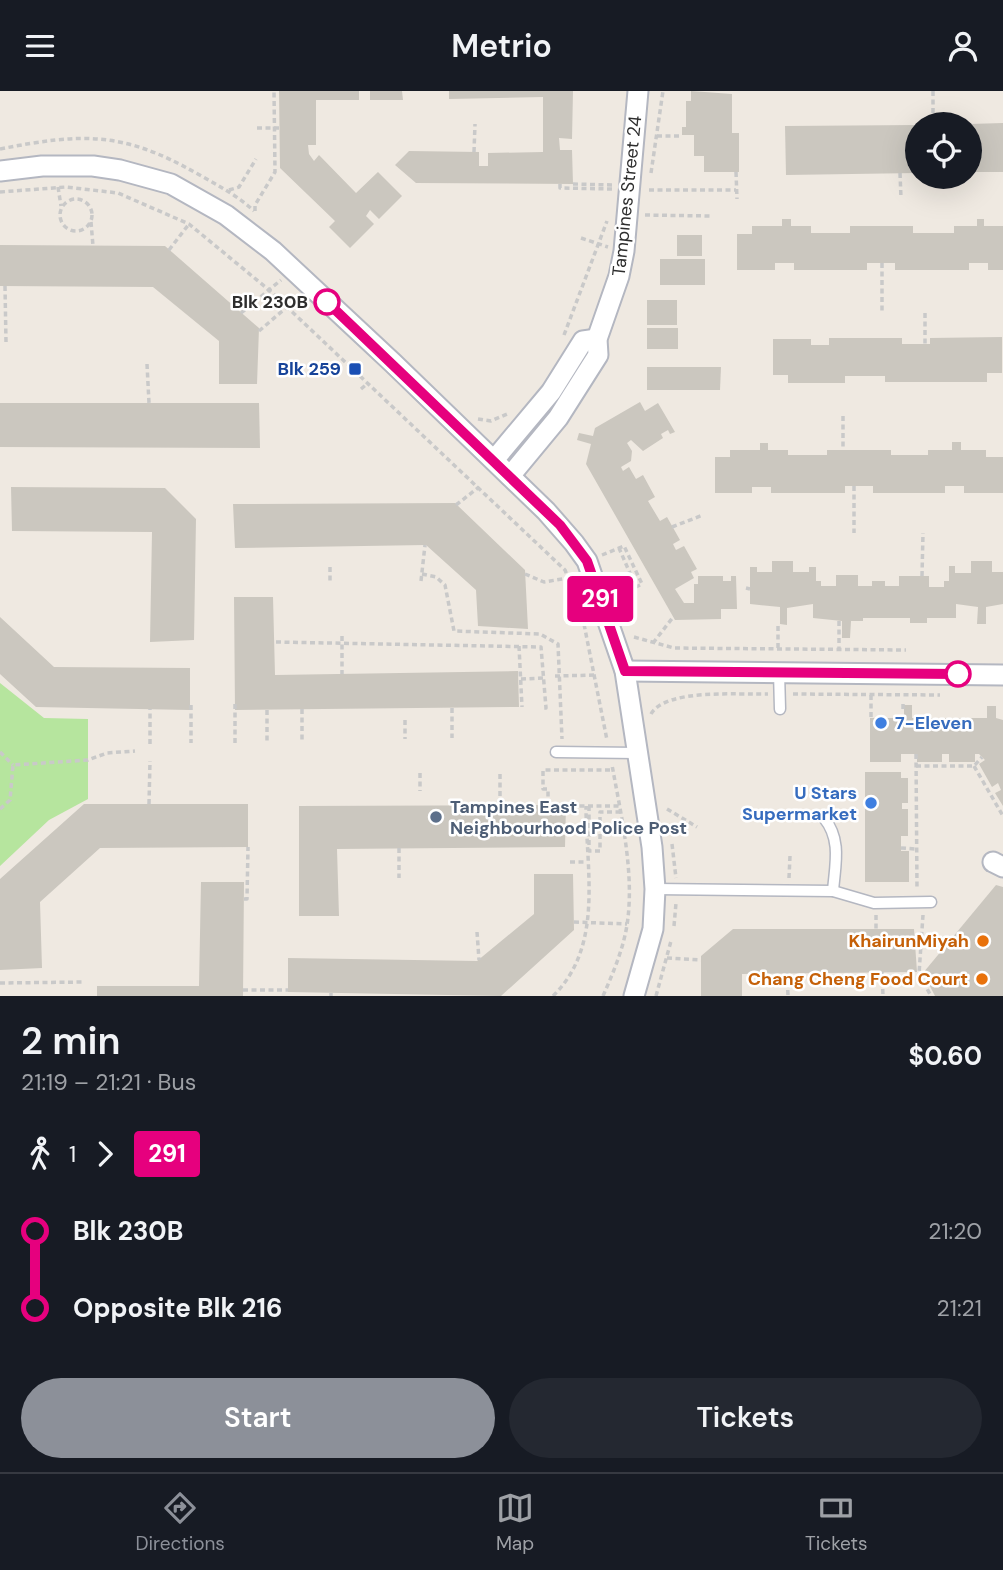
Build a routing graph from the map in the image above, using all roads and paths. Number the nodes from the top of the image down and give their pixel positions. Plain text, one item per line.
1 (274, 91) edge
2 (638, 91) edge
3 (933, 91) edge
4 (933, 112) edge
5 (475, 124) dead end
6 (257, 128) dead end
7 (277, 128) junction
8 (657, 136) dead end
9 (682, 136) dead end
10 (474, 152) dead end
11 (256, 159) dead end
12 (0, 171) edge
13 (736, 172) dead end
14 (900, 173) dead end
15 (617, 177) dead end
16 (560, 184) dead end
17 (573, 184) dead end
18 (58, 187) junction
19 (616, 189) junction
20 (227, 190) dead end
21 (649, 190) dead end
22 (736, 190) junction
23 (0, 193) edge
24 (901, 198) dead end
25 (737, 199) dead end
26 (61, 208) junction
27 (256, 213) dead end
28 (608, 215) dead end
29 (645, 215) dead end
30 (712, 216) dead end
31 (91, 220) junction
32 (189, 224) junction
33 (581, 238) dead end
34 (598, 244) junction
35 (93, 246) dead end
36 (169, 250) dead end
37 (882, 263) dead end
38 (294, 270) junction
39 (5, 286) dead end
40 (269, 290) junction
41 (287, 307) junction
42 (241, 313) dead end
43 (882, 313) dead end
44 (925, 313) dead end
45 (259, 331) dead end
46 (562, 338) dead end
47 (597, 339) junction
48 (6, 342) dead end
49 (925, 344) dead end
50 (147, 364) dead end
51 (366, 381) junction
52 (359, 387) dead end
53 (149, 403) dead end
54 (514, 409) dead end
55 (843, 416) dead end
56 (477, 419) dead end
57 (843, 450) dead end
58 (494, 460) junction
59 (510, 476) junction
60 (854, 486) dead end
61 (479, 487) junction
62 (456, 505) dead end
63 (703, 515) dead end
64 (672, 527) dead end
65 (854, 533) dead end
66 (923, 533) dead end
67 (425, 545) dead end
68 (619, 548) junction
69 (604, 554) dead end
70 (330, 567) dead end
71 (422, 574) junction
72 (525, 574) dead end
73 (922, 576) dead end
74 (568, 578) junction
75 (421, 581) dead end
76 (330, 584) dead end
77 (674, 616) dead end
78 (839, 621) dead end
79 (778, 626) dead end
80 (342, 636) dead end
81 (634, 636) dead end
82 (276, 642) dead end
83 (342, 643) junction
84 (653, 643) junction
85 (519, 646) junction
86 (778, 650) junction
87 (839, 650) junction
88 (906, 650) dead end
89 (625, 671) junction
90 (779, 672) junction
91 (342, 674) dead end
92 (596, 675) junction
93 (1003, 675) edge
94 (555, 676) dead end
95 (560, 676) junction
96 (545, 678) junction
97 (521, 679) junction
98 (871, 695) dead end
99 (903, 704) dead end
100 (191, 705) dead end
101 (235, 705) dead end
102 (522, 707) dead end
103 (452, 708) dead end
104 (544, 708) dead end
105 (150, 709) dead end
106 (302, 709) dead end
107 (780, 709) dead end
108 (267, 710) dead end
109 (903, 710) dead end
110 (871, 718) dead end
111 (405, 720) dead end
112 (452, 738) dead end
113 (405, 739) dead end
114 (191, 743) dead end
115 (302, 743) dead end
116 (150, 744) dead end
117 (235, 744) dead end
118 (267, 744) dead end
119 (560, 749) joint
120 (606, 749) junction
121 (135, 751) dead end
122 (0, 753) edge
123 (637, 753) junction
124 (916, 754) dead end
125 (982, 757) dead end
126 (150, 761) dead end
127 (13, 765) junction
128 (916, 766) junction
129 (974, 766) junction
130 (612, 770) junction
131 (420, 773) dead end
132 (500, 774) dead end
133 (420, 791) dead end
134 (149, 804) dead end
135 (500, 805) dead end
136 (548, 805) dead end
137 (571, 806) dead end
138 (588, 806) junction
139 (620, 806) junction
140 (0, 809) edge
141 (667, 809) dead end
142 (621, 813) junction
143 (1003, 816) edge
144 (824, 818) dead end
145 (697, 827) dead end
146 (248, 847) dead end
147 (399, 848) dead end
148 (901, 848) dead end
149 (916, 849) junction
150 (790, 856) dead end
151 (570, 862) dead end
152 (586, 862) junction
153 (399, 878) dead end
154 (655, 889) junction
155 (789, 890) junction
156 (833, 891) junction
157 (244, 899) dead end
158 (917, 900) dead end
159 (931, 902) joint
160 (573, 922) dead end
161 (588, 923) junction
162 (628, 924) junction
163 (477, 932) dead end
164 (671, 938) dead end
165 (667, 958) junction
166 (479, 960) dead end
167 (701, 960) dead end
168 (882, 972) dead end
169 (787, 973) dead end
170 (83, 982) dead end
171 (0, 983) edge
172 (243, 990) dead end
173 (289, 990) dead end
174 (553, 996) edge
175 (603, 996) edge
176 (634, 996) edge
177 (656, 996) edge
178 (788, 996) edge
179 (883, 996) edge
180 (931, 996) edge

1 - 7 path
2 - 47 street, Tampines Street 24
3 - 4 path
5 - 10 path
6 - 7 path
7 - 27 path
8 - 9 path
11 - 20 path
12 - 38 street
13 - 22 path
14 - 24 path
15 - 19 path
16 - 19 path
17 - 19 path
18 - 23 path
18 - 26 path
18 - 32 path
21 - 22 path
22 - 25 path
26 - 31 path
26 - 31 path
28 - 34 path
29 - 30 path
31 - 35 path
32 - 36 path
32 - 40 path
33 - 34 path
34 - 46 path
37 - 43 path
38 - 40 path
38 - 58 street
39 - 48 path
40 - 41 path
40 - 42 path
41 - 45 path
41 - 51 path
44 - 49 path
47 - 58 street
47 - 59 street, Tampines Street 24
50 - 53 path
51 - 52 path
51 - 61 path
54 - 56 path
55 - 57 path
58 - 59 street
59 - 89 street
60 - 65 path
61 - 62 path
61 - 74 path
63 - 64 path
66 - 73 path
67 - 71 path
68 - 68 path
68 - 69 path
70 - 76 path
71 - 75 path
71 - 95 path
72 - 74 path
74 - 92 path
77 - 84 path
78 - 87 path
79 - 86 path
80 - 83 path
81 - 84 path
82 - 83 path
83 - 85 path
83 - 91 path
84 - 86 path
85 - 96 path
85 - 97 path
86 - 87 path
87 - 88 path
89 - 90 street
89 - 123 street
90 - 93 street
90 - 107 lane
92 - 95 path
92 - 120 path
94 - 95 path
95 - 119 path
96 - 97 path
96 - 104 path
97 - 102 path
98 - 110 path
99 - 109 path
100 - 114 path
101 - 117 path
103 - 112 path
105 - 116 path
106 - 115 path
108 - 118 path
111 - 113 path
119 - 120 lane
120 - 123 lane
120 - 130 path
121 - 127 path
122 - 127 path
123 - 154 street
124 - 128 path
125 - 129 path
126 - 134 path
127 - 140 path
128 - 129 path
128 - 149 path
129 - 143 path
130 - 136 path
130 - 139 path
131 - 133 path
132 - 135 path
137 - 138 path
138 - 139 path
138 - 142 path
138 - 152 path
139 - 142 path
141 - 145 path
142 - 162 path
144 - 156 lane
146 - 157 path
147 - 153 path
148 - 149 path
149 - 158 path
150 - 155 path
151 - 152 path
152 - 161 path
154 - 155 lane
154 - 176 street
155 - 156 lane
156 - 159 lane
159 - 180 path
160 - 161 path
161 - 162 path
161 - 174 path
162 - 175 path
163 - 166 path
164 - 165 path
165 - 167 path
165 - 177 path
168 - 179 path
169 - 178 path
170 - 171 path
172 - 173 path

